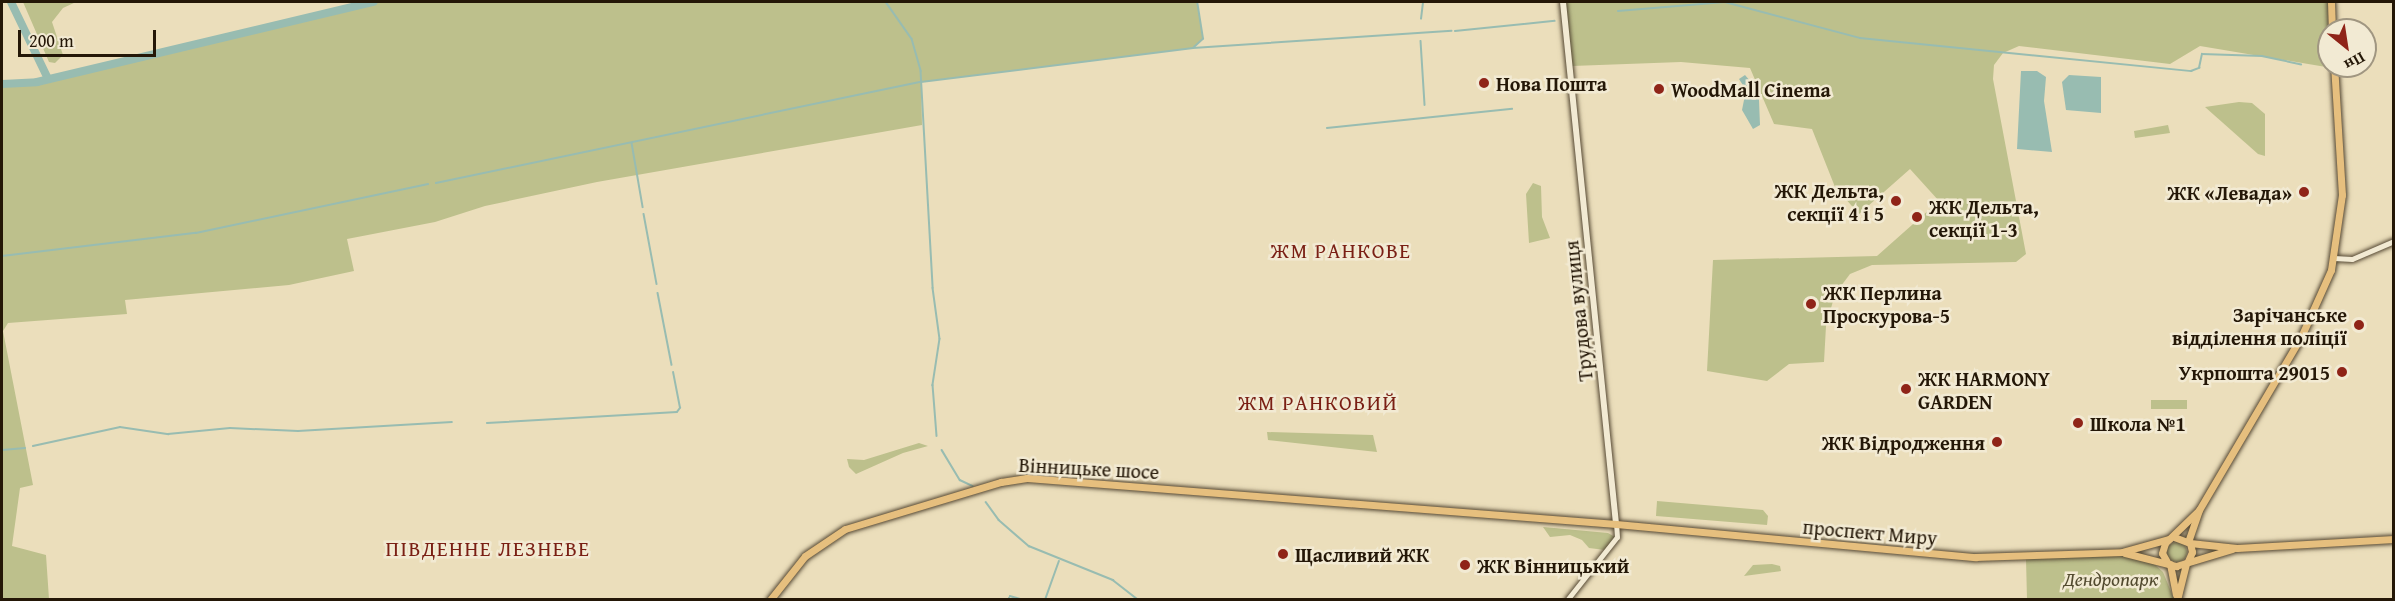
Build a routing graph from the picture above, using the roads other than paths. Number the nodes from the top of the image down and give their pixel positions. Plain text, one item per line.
1 (1563, 2) edge
2 (2331, 2) edge
3 (2332, 18) edge
4 (2335, 78) edge
5 (2394, 240) edge
6 (2334, 258) junction
7 (2199, 510) junction
8 (1616, 524) junction
9 (2172, 538) junction
10 (2394, 539) edge
11 (2189, 542) junction
12 (2237, 548) junction
13 (2122, 552) junction
14 (2187, 562) junction
15 (2169, 563) junction
16 (770, 600) edge
17 (1568, 600) edge
18 (2177, 600) edge

1 - 8 main road, Трудова вулиця
2 - 3 main road
4 - 6 main road
5 - 6 street
6 - 7 main road
7 - 9 main road
7 - 11 main road
8 - 13 main road, проспект Миру
8 - 16 main road, Вінницьке шосе
8 - 17 street, Трудова вулиця
9 - 11 main road
9 - 13 main road, проспект Миру
9 - 15 main road
10 - 12 main road
11 - 12 main road
11 - 14 main road
12 - 14 main road
13 - 15 main road, проспект Миру
14 - 15 main road
14 - 18 main road
15 - 18 main road

